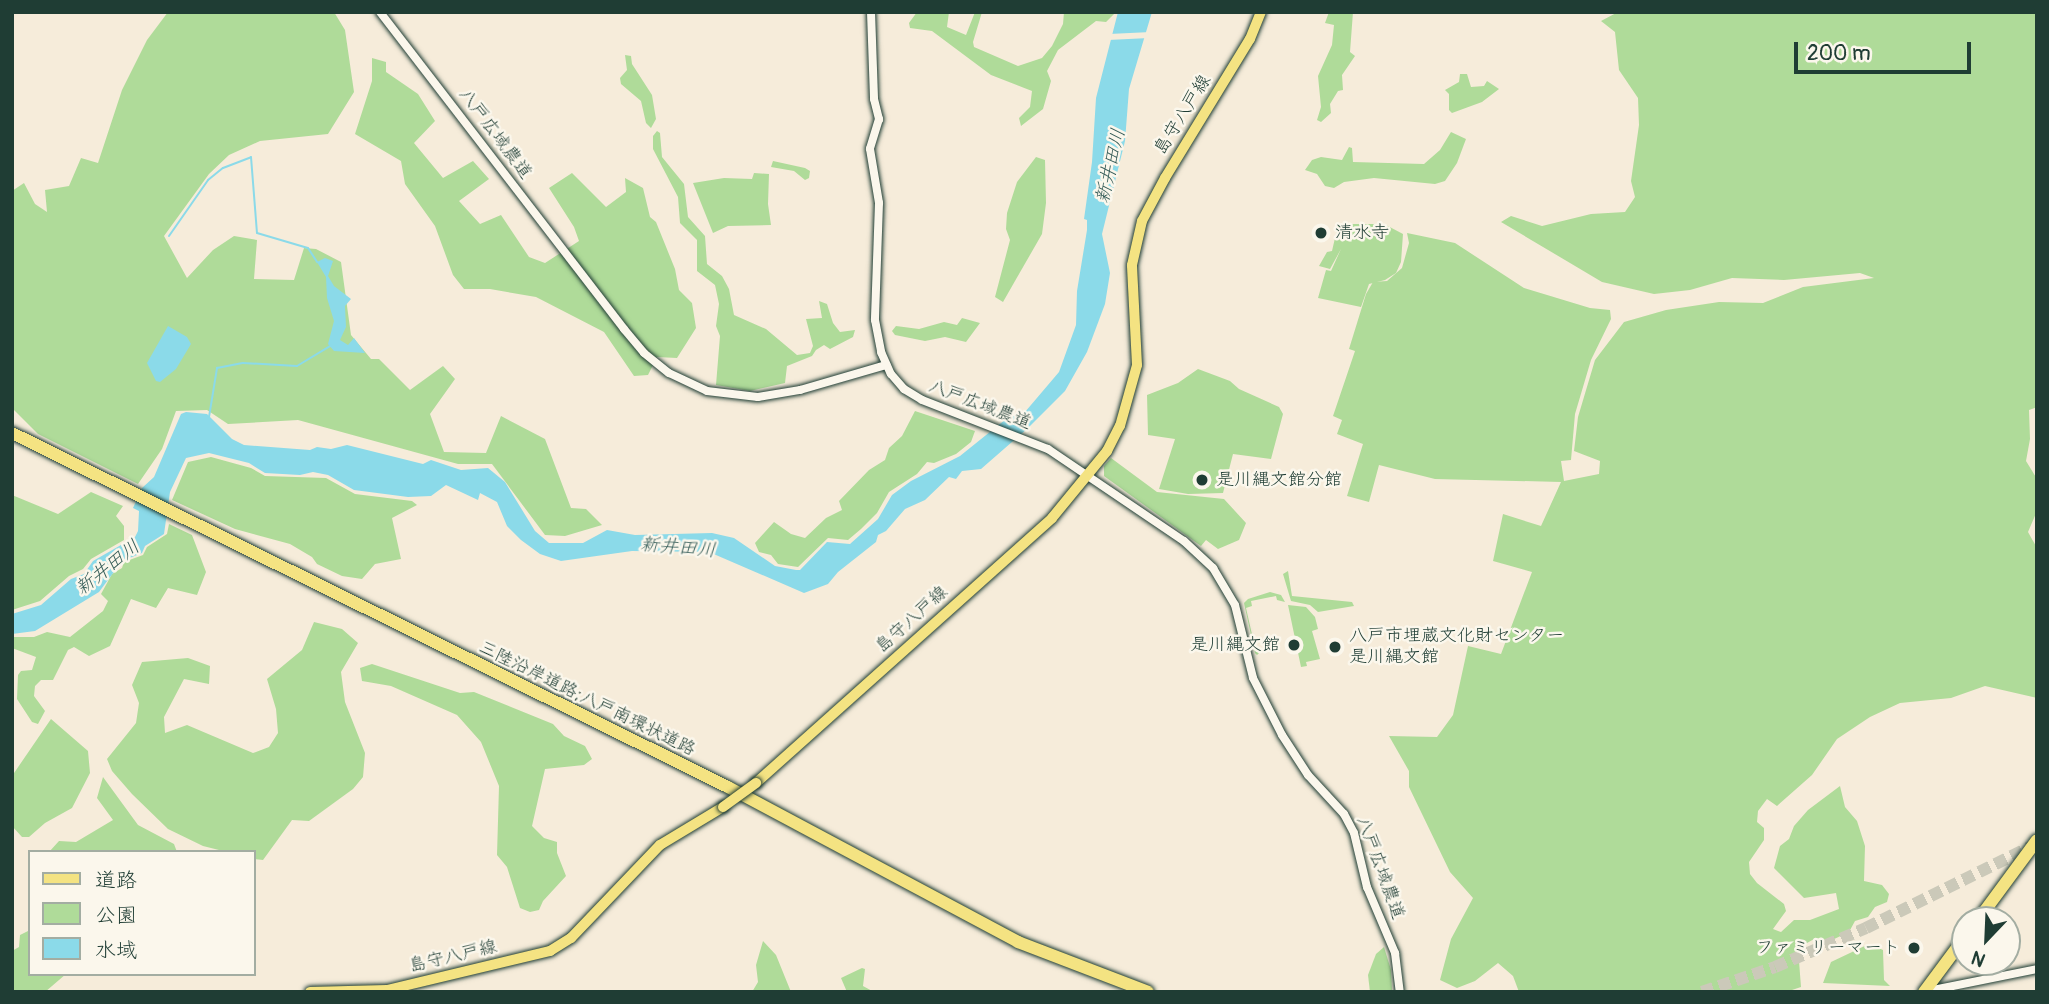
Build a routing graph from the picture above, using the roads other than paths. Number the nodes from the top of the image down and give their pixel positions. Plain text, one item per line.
1 (380, 12) edge
2 (871, 12) edge
3 (1261, 12) edge
4 (886, 365) junction
5 (12, 433) edge
6 (1087, 473) junction
7 (2037, 840) edge
8 (1988, 906) edge
9 (1951, 955) edge
10 (2037, 968) edge
11 (310, 992) edge
12 (1148, 992) edge
13 (1400, 992) edge
14 (1923, 992) edge

1 - 4 street, 八戸広域農道
2 - 4 street
3 - 6 main road, 島守八戸線
4 - 6 street, 八戸広域農道
5 - 12 highway, 三陸沿岸道路;八戸南環状道路
6 - 11 main road, 島守八戸線, bridge
6 - 13 street, 八戸広域農道
7 - 8 highway
9 - 14 highway
10 - 14 street

